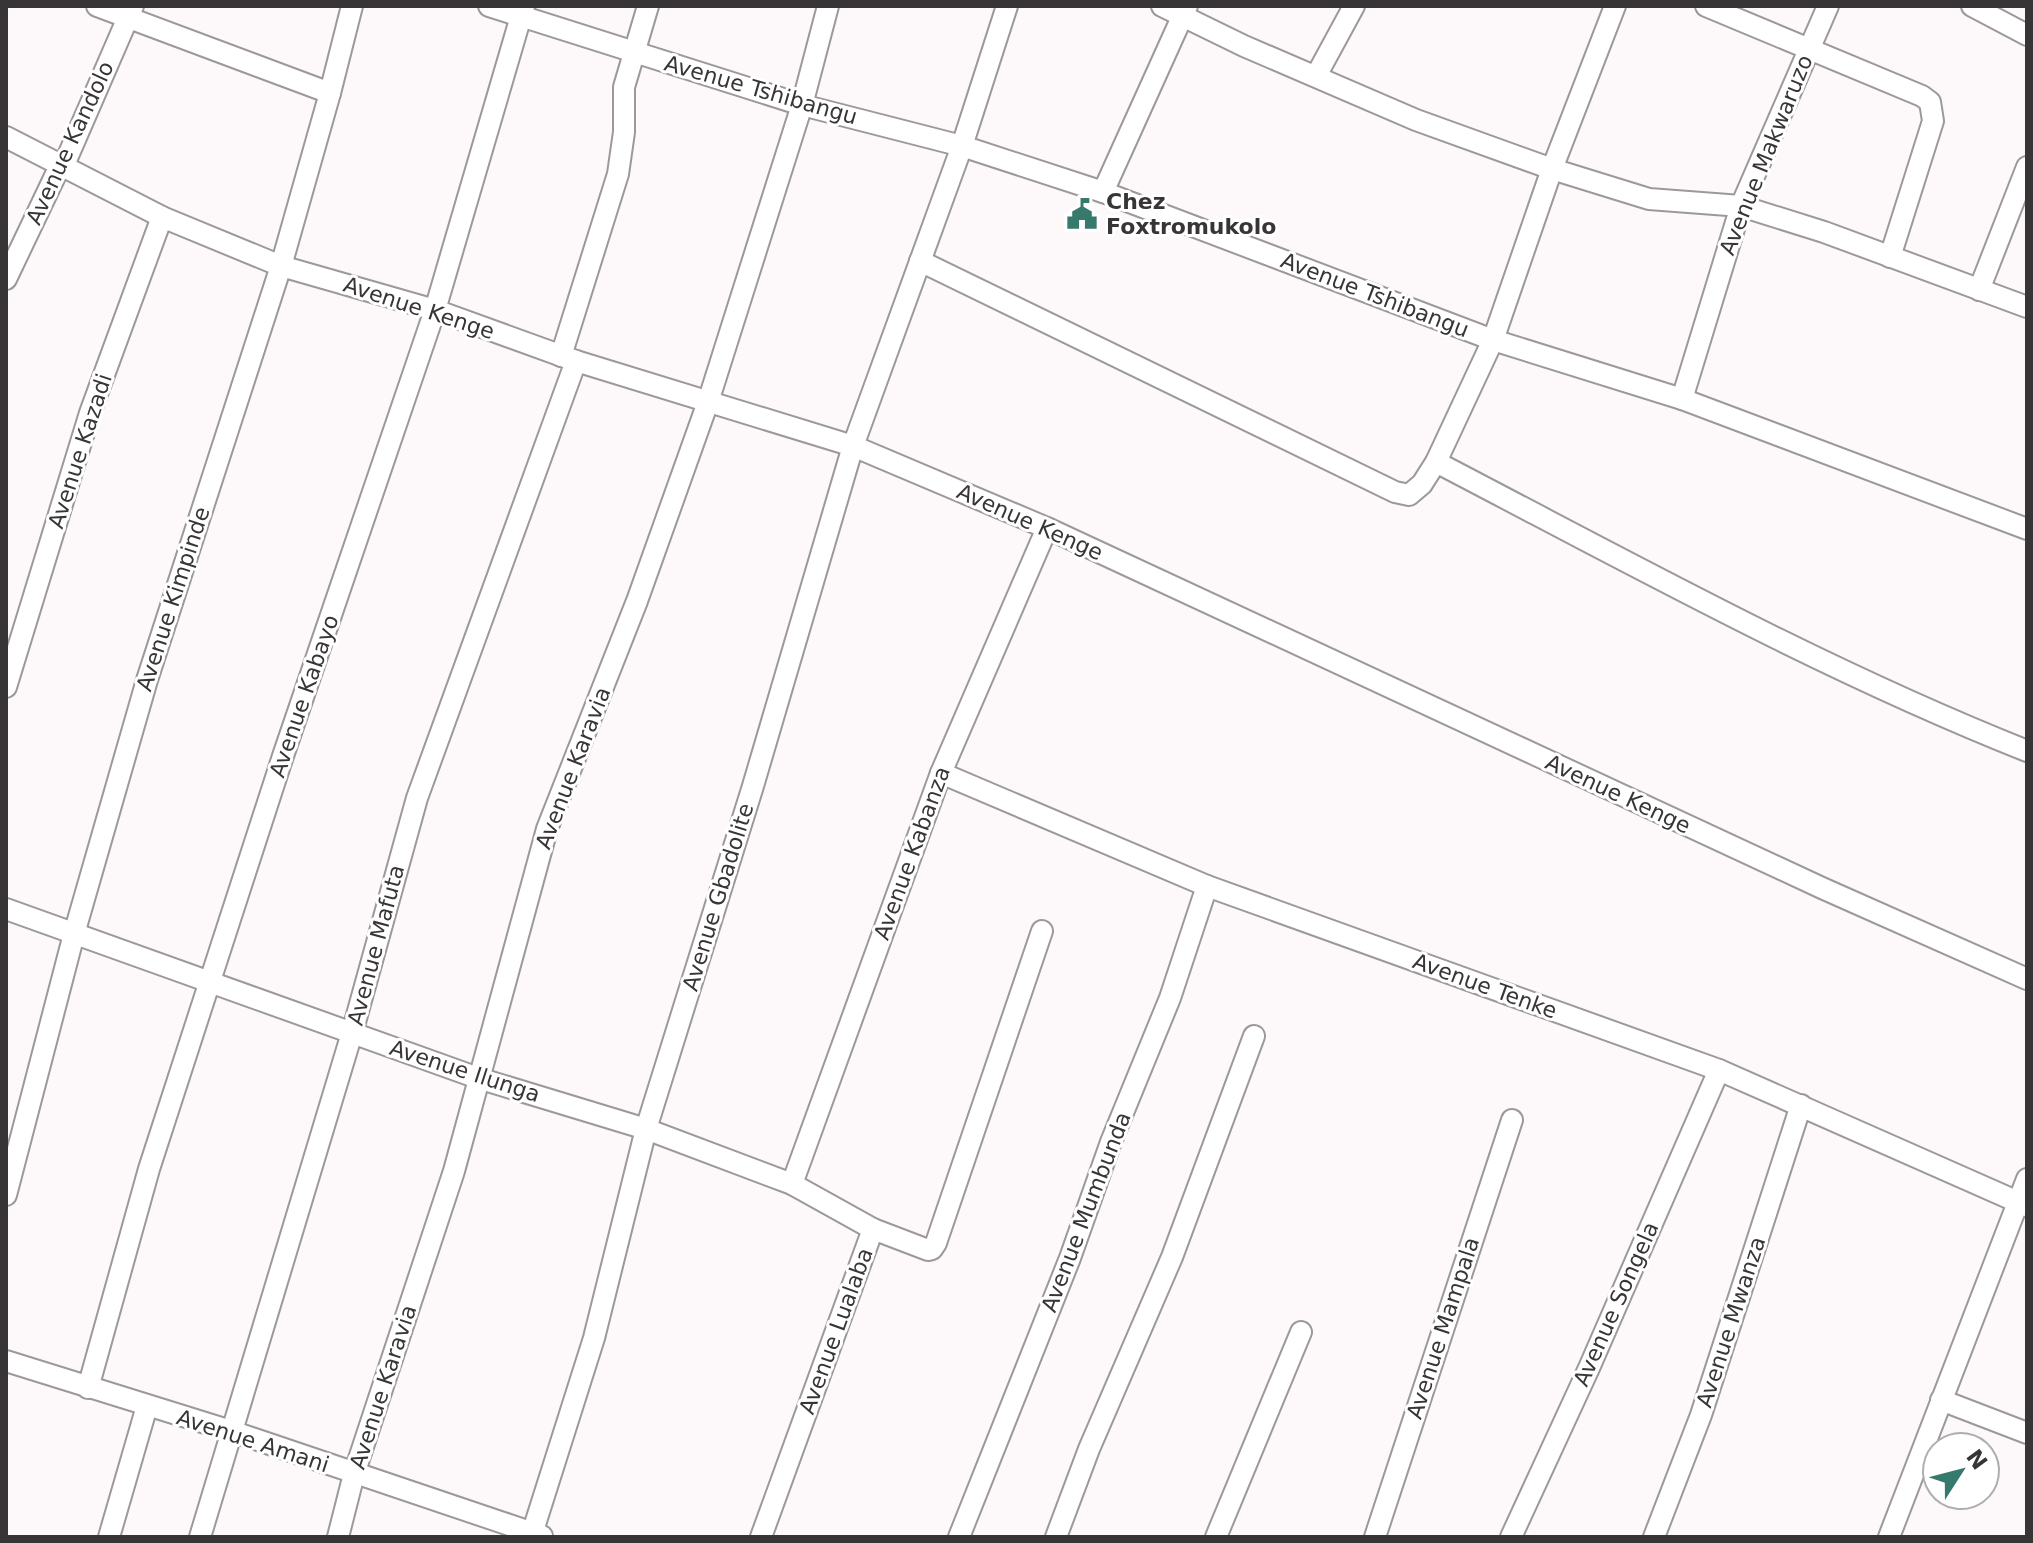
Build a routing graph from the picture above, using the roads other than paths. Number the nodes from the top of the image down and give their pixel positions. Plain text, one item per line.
1 (97, 6) edge
2 (352, 6) edge
3 (489, 6) edge
4 (648, 6) edge
5 (828, 6) edge
6 (1007, 6) edge
7 (1162, 6) edge
8 (1354, 6) edge
9 (1615, 6) edge
10 (1706, 6) edge
11 (1828, 6) edge
12 (1972, 6) edge
13 (1185, 11) edge
14 (130, 12) edge
15 (522, 12) edge
16 (2027, 35) edge
17 (1809, 48) junction
18 (632, 52) junction
19 (1316, 76) junction
20 (330, 93) junction
21 (802, 105) junction
22 (6, 137) edge
23 (962, 146) junction
24 (64, 165) junction
25 (2027, 167) edge
26 (1552, 169) junction
27 (1103, 192) junction
28 (1741, 206) junction
29 (162, 217) junction
30 (1890, 257) junction
31 (920, 261) junction
32 (281, 266) junction
33 (6, 279) edge
34 (1979, 290) junction
35 (2027, 307) edge
36 (435, 310) junction
37 (1493, 340) junction
38 (569, 358) junction
39 (1682, 399) junction
40 (708, 402) junction
41 (853, 446) junction
42 (1436, 462) junction
43 (1047, 528) junction
44 (2027, 529) edge
45 (6, 687) edge
46 (2027, 751) edge
47 (941, 773) junction
48 (1207, 886) junction
49 (6, 909) edge
50 (1042, 931) dead end
51 (74, 934) junction
52 (2027, 979) edge
53 (209, 983) junction
54 (352, 1033) junction
55 (1254, 1036) dead end
56 (1719, 1070) junction
57 (478, 1078) junction
58 (1801, 1105) junction
59 (1512, 1120) dead end
60 (646, 1129) junction
61 (2027, 1179) edge
62 (792, 1184) junction
63 (6, 1195) edge
64 (2022, 1204) edge
65 (873, 1229) junction
66 (1301, 1332) dead end
67 (6, 1361) edge
68 (88, 1388) junction
69 (1941, 1400) junction
70 (147, 1406) junction
71 (231, 1431) junction
72 (2027, 1433) edge
73 (354, 1474) junction
74 (536, 1535) edge
75 (109, 1537) edge
76 (200, 1537) edge
77 (338, 1537) edge
78 (761, 1537) edge
79 (959, 1537) edge
80 (1056, 1537) edge
81 (1216, 1537) edge
82 (1375, 1537) edge
83 (1511, 1537) edge
84 (1654, 1537) edge
85 (1889, 1537) edge

1 - 14 street
2 - 20 street, Avenue Kimpinde
3 - 15 street, Avenue Tshibangu
4 - 18 street
5 - 21 street, Avenue Karavia
6 - 23 street, Avenue Gbadolite
7 - 13 street
8 - 19 street
9 - 26 street
10 - 17 street
11 - 17 street, Avenue Makwaruzo
12 - 16 street
13 - 19 street
13 - 27 street
14 - 20 street
14 - 24 street, Avenue Kandolo
15 - 18 street, Avenue Tshibangu
15 - 36 street, Avenue Kabayo
17 - 28 street, Avenue Makwaruzo
17 - 30 street
18 - 21 street, Avenue Tshibangu
18 - 38 street
19 - 26 street
20 - 32 street, Avenue Kimpinde
21 - 23 street, Avenue Tshibangu
21 - 40 street, Avenue Karavia
22 - 24 street, Avenue Kenge
23 - 27 street, Avenue Tshibangu
23 - 31 street, Avenue Gbadolite
24 - 29 street, Avenue Kenge
24 - 33 street, Avenue Kandolo
25 - 34 street
26 - 28 street
26 - 37 street
27 - 37 street, Avenue Tshibangu
28 - 30 street
28 - 39 street, Avenue Makwaruzo
29 - 32 street, Avenue Kenge
29 - 45 street, Avenue Kazadi
30 - 34 street
31 - 41 street, Avenue Gbadolite
31 - 42 street
32 - 36 street, Avenue Kenge
32 - 51 street, Avenue Kimpinde
34 - 35 street
36 - 38 street, Avenue Kenge
36 - 53 street, Avenue Kabayo
37 - 39 street, Avenue Tshibangu
37 - 42 street
38 - 40 street, Avenue Kenge
38 - 54 street, Avenue Mafuta
39 - 44 street, Avenue Tshibangu
40 - 41 street, Avenue Kenge
40 - 57 street, Avenue Karavia
41 - 43 street, Avenue Kenge
41 - 60 street, Avenue Gbadolite
42 - 46 street
43 - 47 street, Avenue Kabanza
43 - 52 street, Avenue Kenge
47 - 48 street, Avenue Tenke
47 - 62 street, Avenue Kabanza
48 - 56 street, Avenue Tenke
48 - 79 street, Avenue Mumbunda
49 - 51 street, Avenue Ilunga
50 - 65 street, Avenue Lualaba
51 - 53 street, Avenue Ilunga
51 - 63 street, Avenue Kimpinde
53 - 54 street, Avenue Ilunga
53 - 68 street, Avenue Kabayo
54 - 57 street, Avenue Ilunga
54 - 71 street, Avenue Mafuta
55 - 80 street
56 - 58 street, Avenue Tenke
56 - 83 street, Avenue Songela
57 - 60 street, Avenue Ilunga
57 - 73 street, Avenue Karavia
58 - 64 street, Avenue Tenke
58 - 84 street, Avenue Mwanza
59 - 82 street, Avenue Mampala
60 - 62 street, Avenue Ilunga
60 - 74 street, Avenue Gbadolite
61 - 64 street
62 - 65 street, Avenue Ilunga
64 - 69 street
65 - 78 street, Avenue Lualaba
66 - 81 street
67 - 68 street, Avenue Amani
68 - 70 street, Avenue Amani
69 - 72 street
69 - 85 street
70 - 71 street, Avenue Amani
70 - 75 street
71 - 73 street, Avenue Amani
71 - 76 street, Avenue Mafuta
73 - 74 street, Avenue Amani
73 - 77 street, Avenue Karavia

